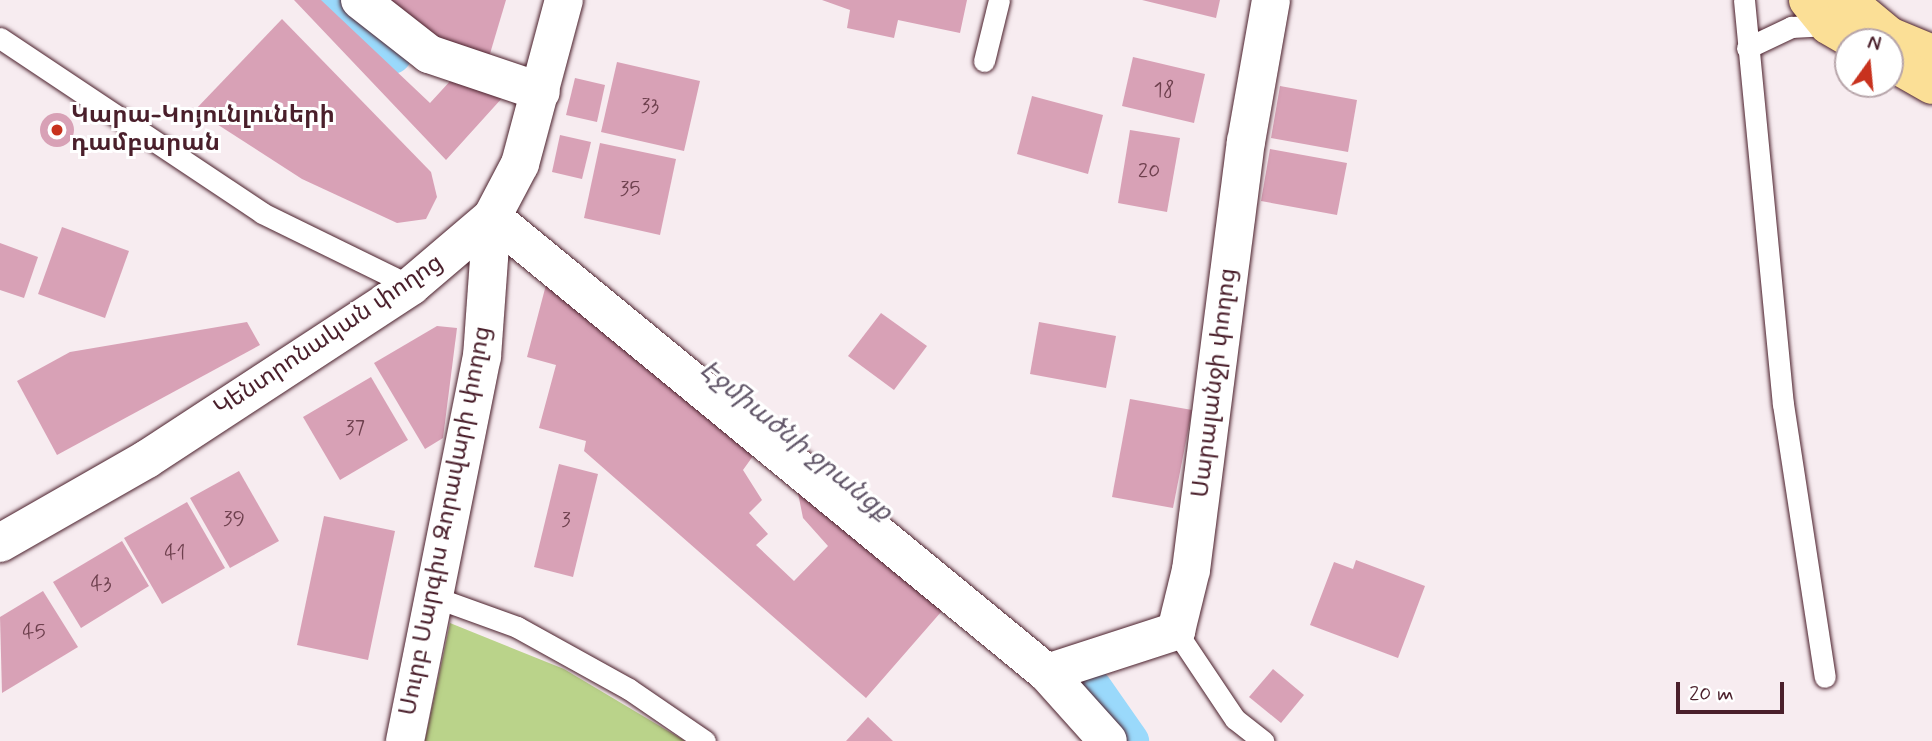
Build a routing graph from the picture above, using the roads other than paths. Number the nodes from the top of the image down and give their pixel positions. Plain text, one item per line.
1 (360, 0) edge
2 (564, 0) edge
3 (999, 0) edge
4 (1271, 0) edge
5 (1744, 0) edge
6 (1835, 17) edge
7 (0, 38) edge
8 (1747, 48) junction
9 (1932, 54) edge
10 (984, 61) dead end
11 (1904, 69) edge
12 (1932, 85) edge
13 (541, 92) junction
14 (492, 218) junction
15 (411, 286) junction
16 (0, 543) edge
17 (437, 598) junction
18 (1176, 631) junction
19 (1047, 673) junction
20 (1825, 677) dead end
21 (405, 741) edge
22 (705, 741) edge
23 (1108, 741) edge
24 (1263, 741) edge

1 - 13 street
2 - 13 street, Կենտրոնական փողոց
3 - 10 lane
4 - 18 street, Սարալանջի փողոց
5 - 8 lane
6 - 8 lane
6 - 9 highway
7 - 15 lane
8 - 20 lane
11 - 12 highway
13 - 14 street, Կենտրոնական փողոց
14 - 15 street, Կենտրոնական փողոց
14 - 17 street, Սուրբ Սարգիս Զորավարի փողոց
14 - 19 street
15 - 16 street, Կենտրոնական փողոց
17 - 21 street, Սուրբ Սարգիս Զորավարի փողոց
17 - 22 lane
18 - 19 street
18 - 24 lane
19 - 23 street

